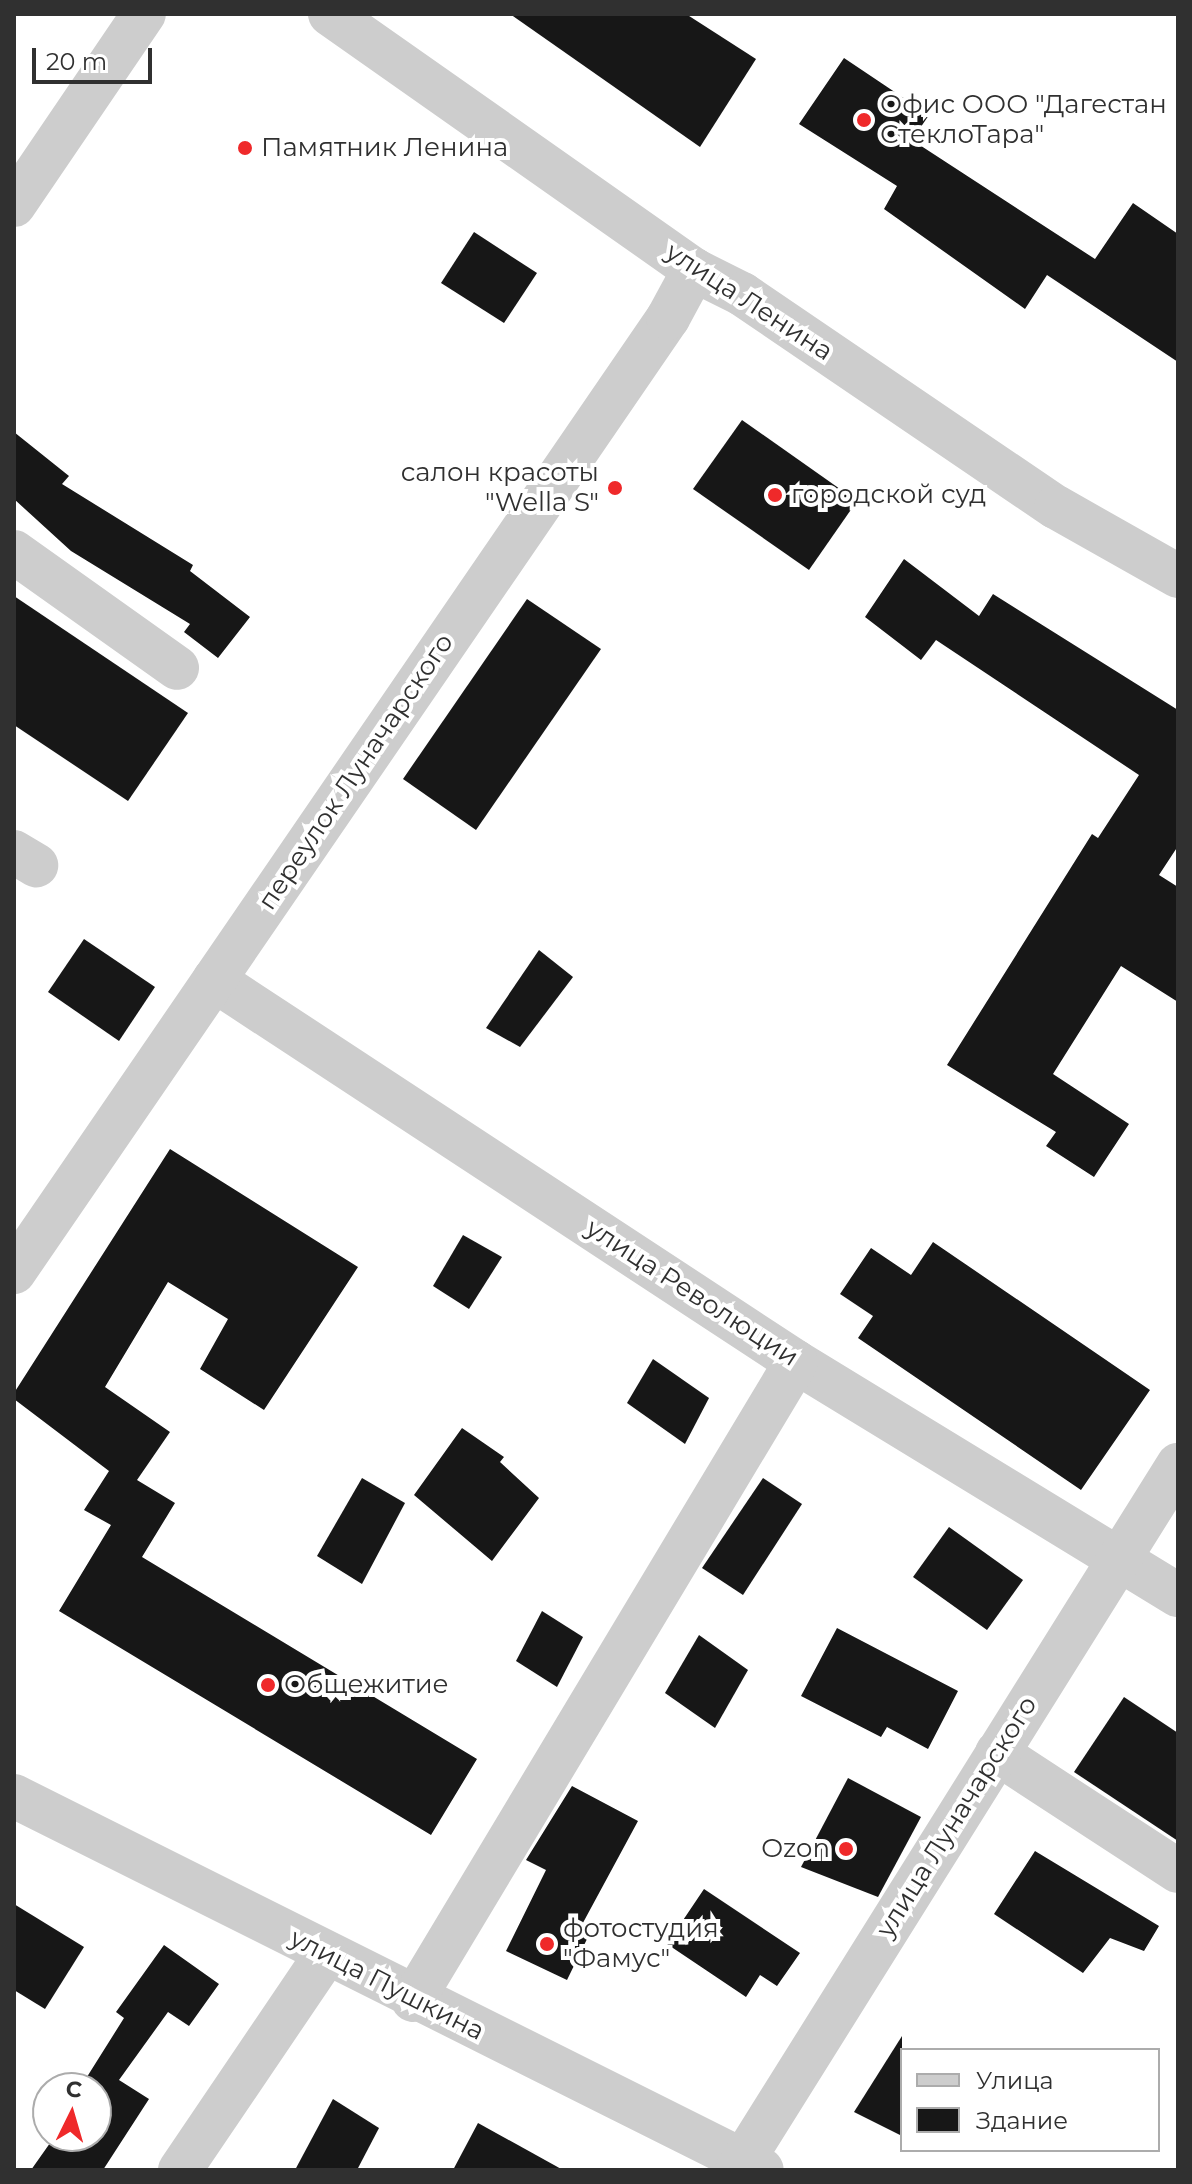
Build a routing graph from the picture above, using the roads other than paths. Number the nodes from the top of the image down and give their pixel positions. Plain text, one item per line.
1 (144, 14) edge
2 (330, 14) edge
3 (14, 205) edge
4 (694, 270) junction
5 (14, 552) edge
6 (1178, 576) edge
7 (177, 668) dead end
8 (214, 980) junction
9 (14, 1272) edge
10 (796, 1362) junction
11 (1178, 1465) edge
12 (1119, 1557) junction
13 (1178, 1595) edge
14 (997, 1753) junction
15 (14, 1796) edge
16 (1178, 1871) edge
17 (326, 1954) junction
18 (413, 2000) junction
19 (748, 2167) edge
20 (180, 2170) edge

1 - 3 street
2 - 4 street, улица Ленина
4 - 6 street, улица Ленина
4 - 8 street, переулок Луначарского
5 - 7 street
8 - 9 street, переулок Луначарского
8 - 10 street, улица Революции
10 - 12 street, улица Революции
10 - 18 street
11 - 12 street, улица Луначарского
12 - 13 street, улица Революции
12 - 14 street, улица Луначарского
14 - 16 street
14 - 19 street, улица Луначарского
15 - 17 street, улица Пушкина
17 - 18 street, улица Пушкина
17 - 20 street
18 - 19 street, улица Пушкина

